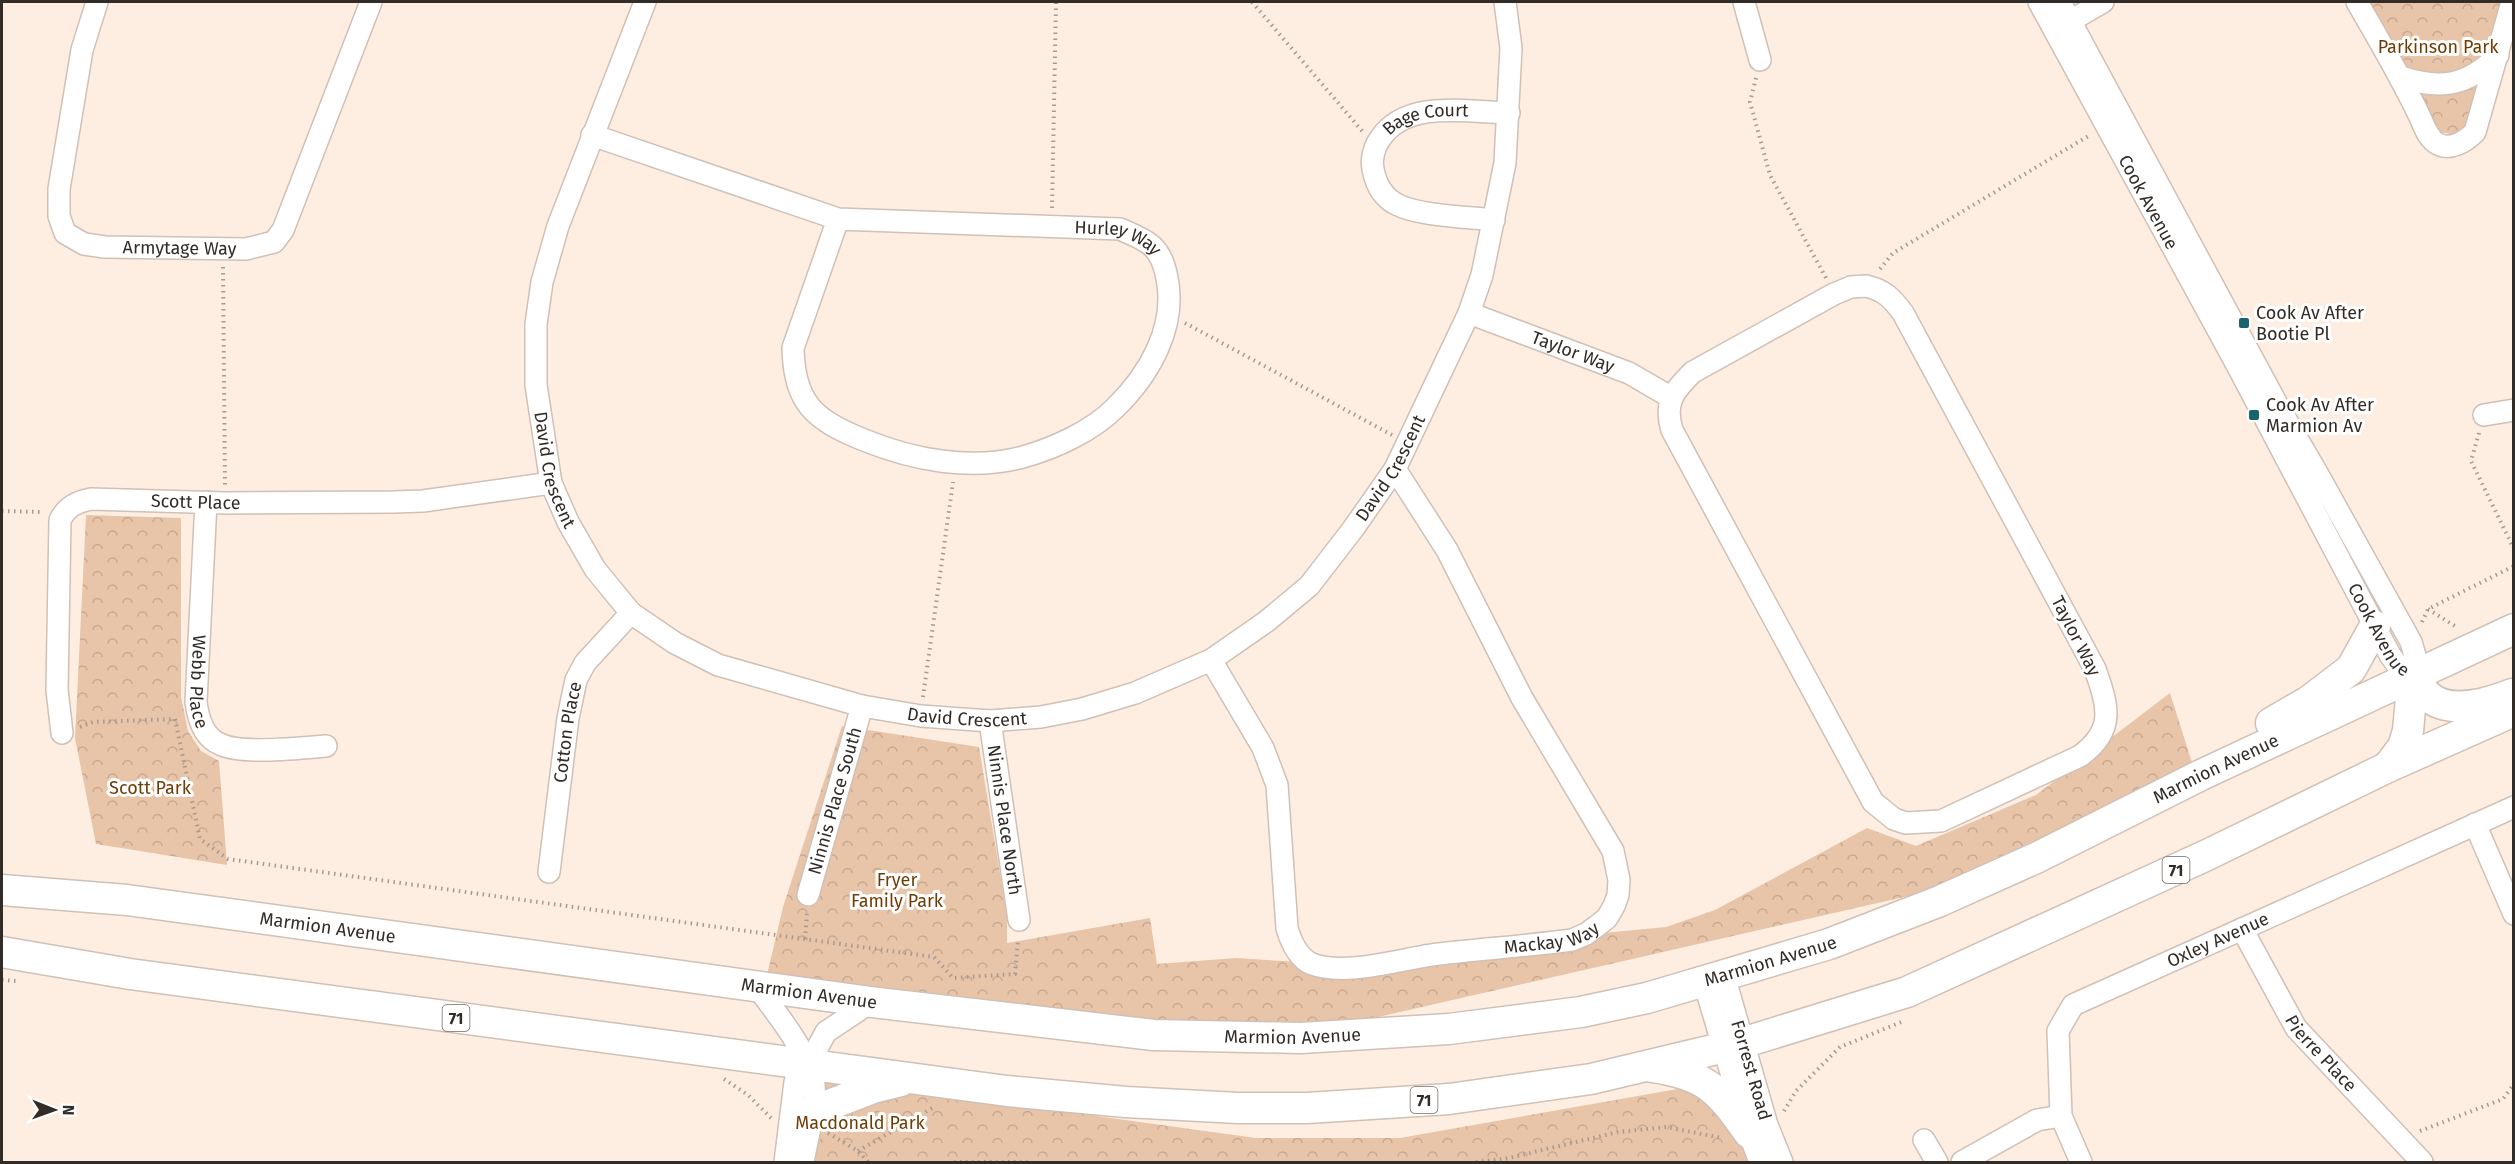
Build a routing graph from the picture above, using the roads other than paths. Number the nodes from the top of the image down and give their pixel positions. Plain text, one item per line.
1 (97, 2) edge
2 (371, 2) edge
3 (645, 2) edge
4 (1505, 2) edge
5 (1744, 2) edge
6 (2039, 2) edge
7 (2060, 2) edge
8 (2103, 2) edge
9 (2357, 2) edge
10 (2512, 2) edge
11 (2063, 25) junction
12 (2499, 55) junction
13 (1760, 60) road end
14 (2401, 77) junction
15 (1509, 113) junction
16 (592, 135) junction
17 (838, 219) junction
18 (1494, 220) junction
19 (1470, 313) junction
20 (1672, 398) junction
21 (2514, 410) edge
22 (2484, 415) road end
23 (1395, 469) junction
24 (551, 483) junction
25 (215, 503) junction
26 (631, 613) junction
27 (2375, 626) junction
28 (2514, 629) edge
29 (1211, 660) junction
30 (2413, 675) junction
31 (2514, 693) edge
32 (862, 706) junction
33 (2514, 711) edge
34 (990, 721) junction
35 (62, 733) road end
36 (327, 746) dead end
37 (2388, 767) junction
38 (2201, 775) junction
39 (2514, 807) edge
40 (2475, 824) junction
41 (549, 872) dead end
42 (2, 890) edge
43 (808, 895) road end
44 (2514, 914) edge
45 (1019, 920) road end
46 (2242, 929) junction
47 (2, 952) edge
48 (1714, 979) junction
49 (756, 986) junction
50 (871, 1002) junction
51 (1733, 1045) junction
52 (808, 1065) junction
53 (1647, 1066) junction
54 (912, 1079) junction
55 (811, 1112) junction
56 (2061, 1116) junction
57 (1749, 1133) junction
58 (1924, 1140) dead end
59 (785, 1162) edge
60 (803, 1162) edge
61 (1760, 1162) edge
62 (1782, 1162) edge
63 (1937, 1162) edge
64 (1962, 1162) edge
65 (2081, 1162) edge
66 (2422, 1162) edge

1 - 2 street, Armytage Way
3 - 16 street, David Crescent
4 - 15 street, David Crescent
5 - 13 street
6 - 11 street, Cook Avenue
7 - 11 street, Cook Avenue
8 - 11 street
9 - 14 street
10 - 12 street
11 - 27 street, Cook Avenue
11 - 30 street, Cook Avenue
12 - 14 street
12 - 14 street
15 - 18 street, David Crescent
15 - 18 street, Bage Court
16 - 17 street, Hurley Way
16 - 24 street, David Crescent
17 - 17 street, Hurley Way
18 - 19 street, David Crescent
19 - 20 street, Taylor Way
19 - 23 street, David Crescent
20 - 20 street, Taylor Way
21 - 22 street
23 - 29 street, David Crescent
23 - 29 street, Mackay Way
24 - 25 street, Scott Place
24 - 26 street, David Crescent
25 - 35 street, Scott Place
25 - 36 street, Webb Place
26 - 32 street, David Crescent
26 - 41 street, Cotton Place
27 - 30 street, Cook Avenue
27 - 38 highway
28 - 30 highway, Marmion Avenue
29 - 34 street, David Crescent
30 - 31 highway
30 - 37 highway
30 - 38 highway, Marmion Avenue
32 - 34 street, David Crescent
32 - 43 street, Ninnis Place South
33 - 37 highway, 71
34 - 45 street, Ninnis Place North
37 - 51 highway, 71
38 - 48 highway, Marmion Avenue
39 - 40 street, Oxley Avenue
40 - 44 street
40 - 46 street, Oxley Avenue
42 - 49 highway, Marmion Avenue
46 - 56 street, Oxley Avenue
46 - 66 street, Pierre Place
47 - 52 highway, 71
48 - 50 highway, Marmion Avenue
48 - 51 street, Forrest Road
49 - 50 highway, Marmion Avenue
49 - 52 street
50 - 52 street
51 - 53 highway, 71
51 - 57 street, Forrest Road
51 - 62 street, Forrest Road
52 - 54 highway, 71
52 - 55 street
52 - 59 street
53 - 54 highway, 71
53 - 57 highway
54 - 55 highway
55 - 60 street
56 - 64 street
56 - 65 street, Oxley Avenue
57 - 61 street, Forrest Road
58 - 63 street

